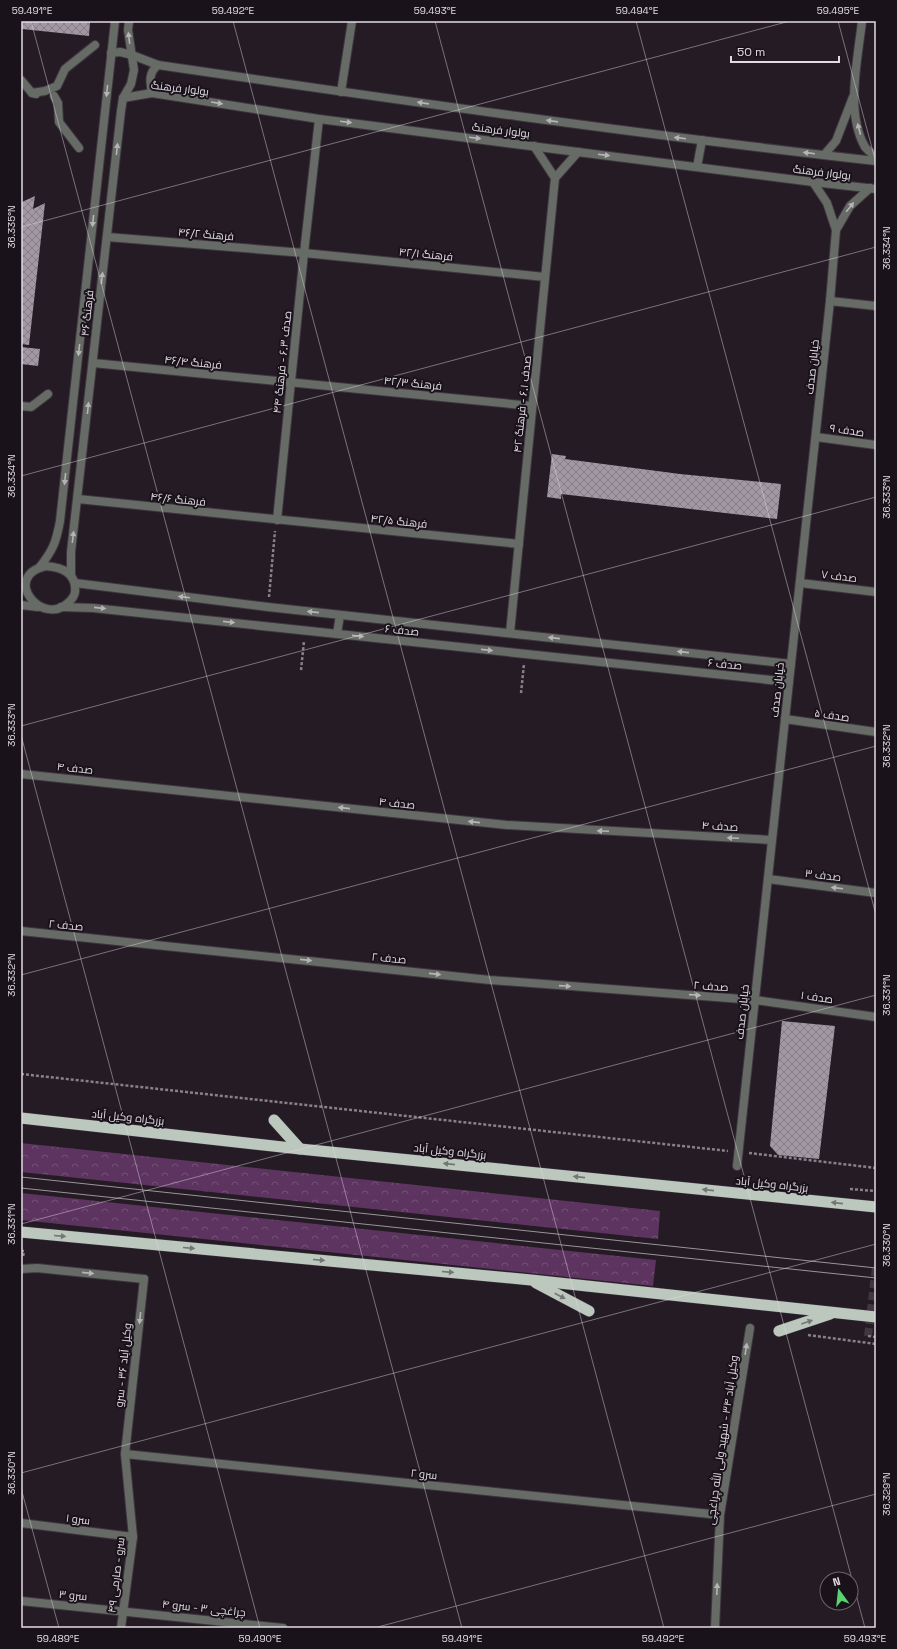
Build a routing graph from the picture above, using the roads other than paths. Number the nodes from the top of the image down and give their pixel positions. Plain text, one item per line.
1 (115, 21) edge
2 (129, 21) edge
3 (352, 21) edge
4 (862, 21) edge
5 (95, 46) dead end
6 (111, 53) junction
7 (132, 55) junction
8 (158, 65) junction
9 (21, 80) edge
10 (341, 92) junction
11 (32, 93) junction
12 (152, 93) junction
13 (854, 94) junction
14 (54, 96) junction
15 (63, 97) dead end
16 (123, 98) junction
17 (319, 119) junction
18 (702, 140) junction
19 (534, 146) junction
20 (79, 148) dead end
21 (578, 152) junction
22 (824, 155) junction
23 (876, 158) edge
24 (876, 161) edge
25 (697, 167) junction
26 (555, 178) junction
27 (813, 182) junction
28 (873, 188) edge
29 (836, 230) junction
30 (107, 237) junction
31 (304, 253) junction
32 (546, 276) junction
33 (830, 301) junction
34 (876, 306) edge
35 (93, 363) junction
36 (290, 382) junction
37 (48, 394) dead end
38 (21, 406) edge
39 (532, 406) junction
40 (816, 437) junction
41 (876, 445) edge
42 (78, 499) junction
43 (277, 520) junction
44 (519, 544) junction
45 (35, 569) junction
46 (21, 574) edge
47 (73, 579) junction
48 (800, 583) junction
49 (876, 592) edge
50 (21, 605) edge
51 (40, 607) junction
52 (61, 607) junction
53 (340, 615) junction
54 (510, 633) junction
55 (337, 634) junction
56 (791, 664) junction
57 (789, 682) junction
58 (785, 719) junction
59 (876, 732) edge
60 (21, 774) edge
61 (772, 840) junction
62 (768, 880) junction
63 (876, 893) edge
64 (21, 931) edge
65 (755, 1000) junction
66 (876, 1017) edge
67 (21, 1118) edge
68 (274, 1120) dead end
69 (300, 1149) junction
70 (737, 1166) dead end
71 (876, 1208) edge
72 (21, 1232) edge
73 (21, 1268) edge
74 (531, 1280) junction
75 (588, 1311) dead end
76 (835, 1312) junction
77 (876, 1317) edge
78 (750, 1328) dead end
79 (779, 1331) dead end
80 (125, 1454) junction
81 (720, 1515) junction
82 (21, 1523) edge
83 (133, 1537) junction
84 (21, 1601) edge
85 (123, 1610) junction
86 (121, 1628) edge
87 (283, 1628) edge
88 (715, 1628) edge

1 - 6 street, فرهنگ ۴۶
7 -> 2 street, فرهنگ ۴۶
3 - 10 street
4 - 13 street
5 - 11 street
6 - 7 street, بولوار فرهنگ
6 -> 45 street, فرهنگ ۴۶
7 - 8 street, بولوار فرهنگ
7 - 16 street, فرهنگ ۴۶
8 - 10 street, بولوار فرهنگ
8 - 12 street
9 - 11 street
18 -> 10 street, بولوار فرهنگ
11 - 14 street
12 - 16 street, بولوار فرهنگ
12 -> 17 street, بولوار فرهنگ
13 - 22 street
23 -> 13 street
14 - 15 street
14 - 20 street
30 -> 16 street, فرهنگ ۴۶
17 -> 19 street, بولوار فرهنگ
17 - 31 street, صدف ۶.۳ - فرهنگ ۴۴
22 -> 18 street, بولوار فرهنگ
18 - 25 street
19 - 21 street, بولوار فرهنگ
19 - 26 street
21 -> 25 street, بولوار فرهنگ
21 - 26 street
22 - 24 street, بولوار فرهنگ
25 - 27 street, بولوار فرهنگ
26 - 32 street, صدف ۶.۱ - فرهنگ ۴۲
27 - 28 street, بولوار فرهنگ
27 - 29 street
29 -> 28 street
29 - 33 street, خیابان صدف
30 - 31 street, فرهنگ ۴۶/۲
35 -> 30 street, فرهنگ ۴۶
31 - 32 street, فرهنگ ۴۲/۱
31 - 36 street, صدف ۶.۳ - فرهنگ ۴۴
32 - 39 street, صدف ۶.۱ - فرهنگ ۴۲
33 - 34 street
33 - 40 street, خیابان صدف
35 - 36 street, فرهنگ ۴۶/۴
42 -> 35 street, فرهنگ ۴۶
36 - 39 street, فرهنگ ۴۲/۳
36 - 43 street, صدف ۶.۳ - فرهنگ ۴۴
37 - 38 street
39 - 44 street, صدف ۶.۱ - فرهنگ ۴۲
40 - 41 street, صدف ۹
40 - 48 street, خیابان صدف
42 - 43 street, فرهنگ ۴۶/۶
47 -> 42 street, فرهنگ ۴۶
43 - 44 street, فرهنگ ۴۲/۵
44 - 54 street, صدف ۶.۱ - فرهنگ ۴۲
45 - 46 street
45 - 47 street
45 - 51 street
47 - 52 street
53 -> 47 street, صدف ۶
48 - 49 street, صدف ۷
48 - 56 street, خیابان صدف
50 - 51 street
51 - 52 street
52 -> 55 street, صدف ۶
53 - 54 street, صدف ۶
53 - 55 street
56 -> 54 street, صدف ۶
55 -> 57 street, صدف ۶
56 - 57 street, خیابان صدف
57 - 58 street, خیابان صدف
58 - 59 street, صدف ۵
58 - 61 street, خیابان صدف
61 -> 60 street, صدف ۴
61 - 62 street, خیابان صدف
63 -> 62 street, صدف ۳
62 - 65 street, خیابان صدف
64 -> 65 street, صدف ۲
65 - 66 street, صدف ۱
65 - 70 street, خیابان صدف
67 - 69 highway, بزرگراه وکیل آباد
68 - 69 highway
71 -> 69 highway, بزرگراه وکیل آباد
72 -> 74 highway
73 -> 80 street, وکیل آباد ۳۶ - سرو
74 -> 75 highway
74 - 76 highway
76 - 77 highway
79 -> 76 highway
81 -> 78 street, وکیل آباد ۳۴ - شهید ولی الله چراغچی
80 - 81 street, سرو ۲
80 - 83 street, سرو - صارمی ۴۹
88 -> 81 street, وکیل آباد ۳۴ - شهید ولی الله چراغچی
82 - 83 street, سرو ۱
83 - 85 street, سرو - صارمی ۴۹
84 - 85 street, سرو ۳
85 - 86 street, سرو - صارمی ۴۹
85 - 87 street, چراغچی ۳ - سرو ۴

